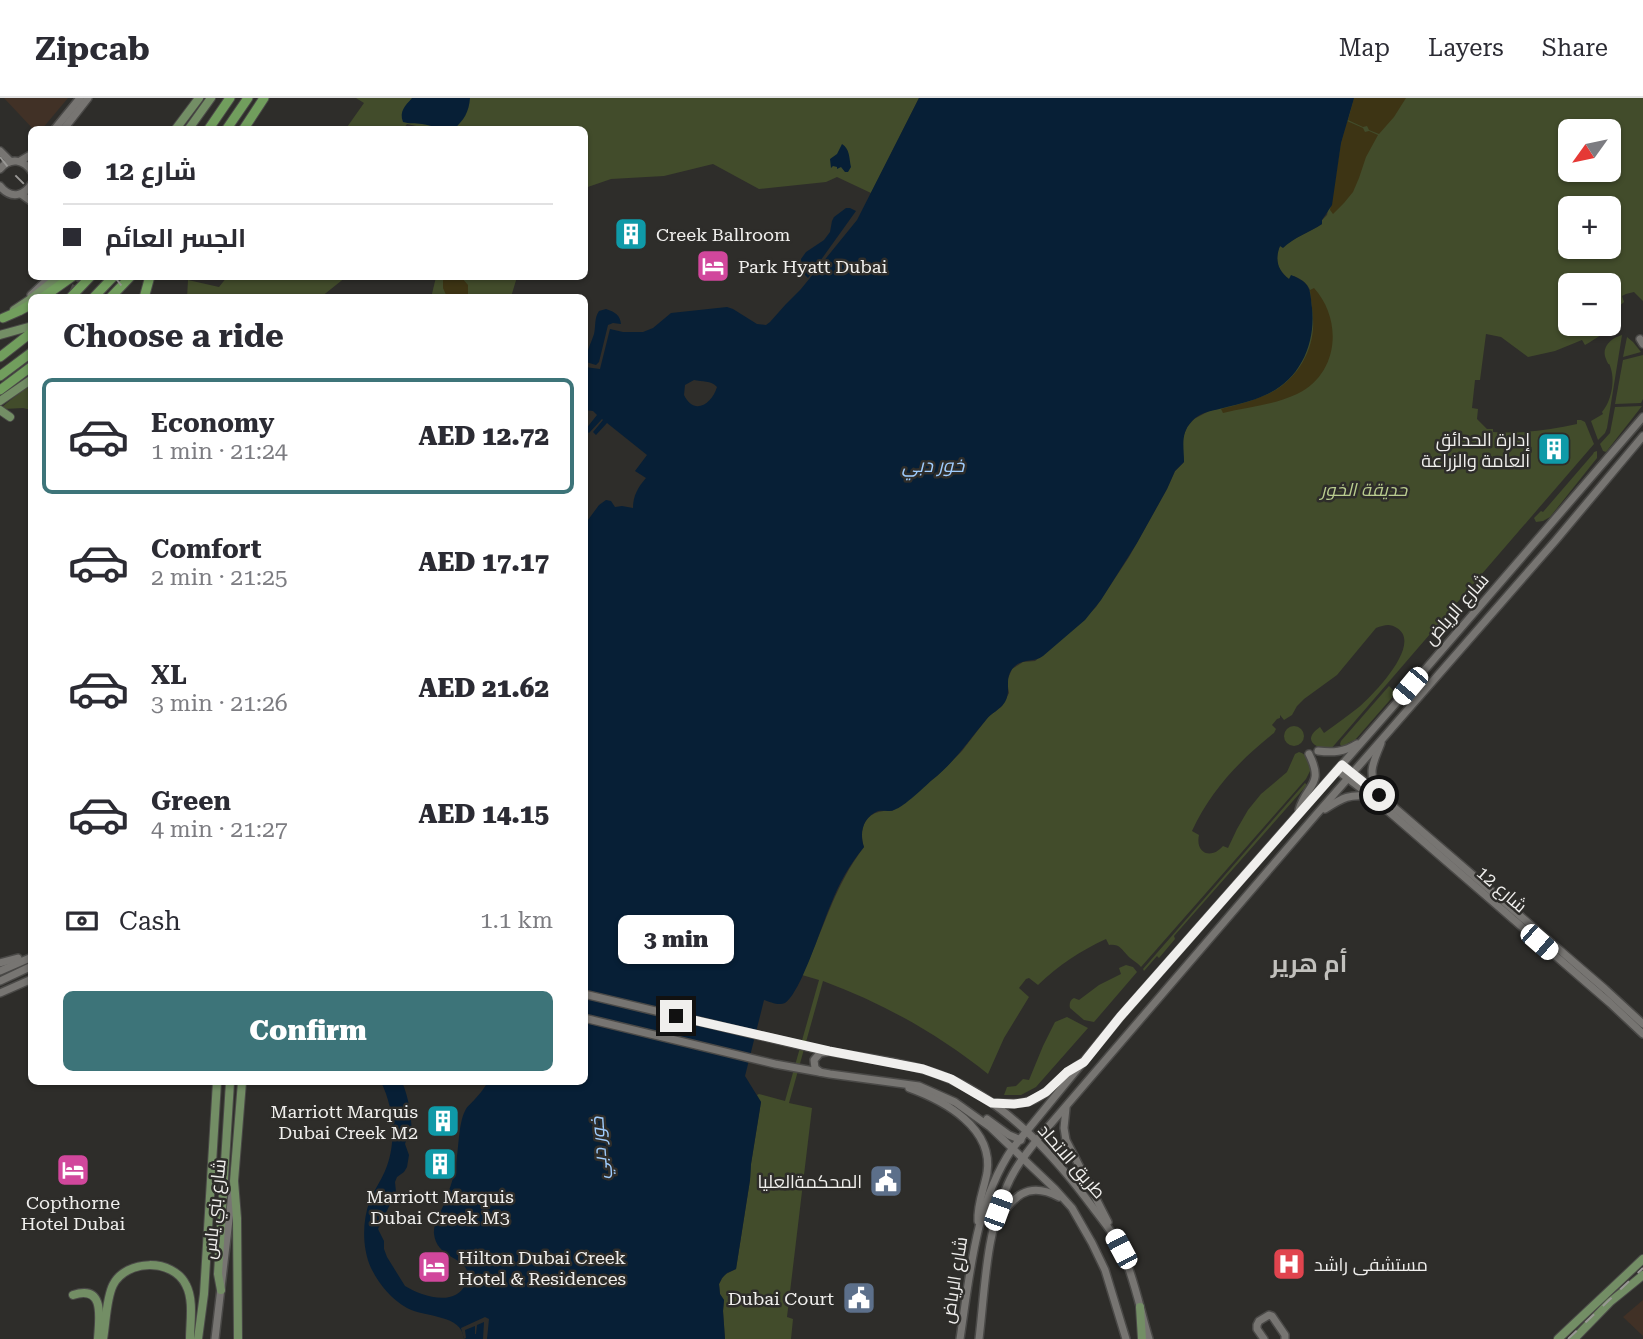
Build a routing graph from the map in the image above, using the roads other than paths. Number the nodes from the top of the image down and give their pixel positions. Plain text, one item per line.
1 (80, 98) edge
2 (88, 98) edge
3 (199, 98) edge
4 (211, 98) edge
5 (230, 98) edge
6 (248, 98) edge
7 (264, 98) edge
8 (57, 126) edge
9 (66, 126) edge
10 (178, 126) edge
11 (191, 126) edge
12 (211, 126) edge
13 (229, 126) edge
14 (246, 126) edge
15 (0, 151) edge
16 (28, 157) edge
17 (10, 161) junction
18 (20, 162) junction
19 (28, 167) edge
20 (0, 169) edge
21 (0, 186) edge
22 (28, 188) edge
23 (21, 194) junction
24 (28, 199) edge
25 (47, 280) edge
26 (55, 280) edge
27 (67, 280) edge
28 (87, 280) edge
29 (110, 280) edge
30 (127, 280) edge
31 (34, 294) edge
32 (38, 294) edge
33 (48, 294) edge
34 (74, 294) edge
35 (97, 294) edge
36 (114, 294) edge
37 (28, 302) edge
38 (1, 318) edge
39 (28, 327) edge
40 (0, 335) edge
41 (28, 335) edge
42 (28, 355) edge
43 (0, 357) edge
44 (28, 369) edge
45 (0, 376) edge
46 (28, 379) edge
47 (28, 380) edge
48 (0, 390) edge
49 (0, 395) edge
50 (0, 401) edge
51 (0, 410) edge
52 (1643, 410) edge
53 (10, 417) dead end
54 (1643, 417) edge
55 (1633, 429) junction
56 (1642, 439) edge
57 (1366, 737) junction
58 (1383, 738) junction
59 (1318, 751) dead end
60 (1309, 754) dead end
61 (1340, 767) junction
62 (1350, 776) junction
63 (1375, 796) junction
64 (1299, 814) junction
65 (1315, 816) junction
66 (28, 957) edge
67 (28, 958) edge
68 (1562, 958) junction
69 (0, 963) edge
70 (28, 968) edge
71 (0, 971) edge
72 (28, 980) edge
73 (0, 981) edge
74 (0, 993) edge
75 (588, 995) edge
76 (588, 1019) edge
77 (1643, 1024) edge
78 (1643, 1034) edge
79 (829, 1051) junction
80 (1084, 1062) junction
81 (820, 1073) junction
82 (892, 1082) junction
83 (217, 1085) edge
84 (230, 1085) edge
85 (242, 1085) edge
86 (956, 1102) junction
87 (992, 1103) junction
88 (1066, 1107) junction
89 (1033, 1124) junction
90 (1045, 1131) junction
91 (1026, 1132) junction
92 (1020, 1139) junction
93 (1036, 1141) junction
94 (1012, 1149) junction
95 (1022, 1158) junction
96 (1006, 1159) junction
97 (1017, 1167) junction
98 (234, 1181) junction
99 (1068, 1203) junction
100 (979, 1226) junction
101 (992, 1230) junction
102 (1114, 1235) junction
103 (1643, 1259) edge
104 (1643, 1275) edge
105 (221, 1290) junction
106 (73, 1294) dead end
107 (1140, 1307) junction
108 (1259, 1337) edge
109 (98, 1339) edge
110 (103, 1339) edge
111 (190, 1339) edge
112 (198, 1339) edge
113 (215, 1339) edge
114 (238, 1339) edge
115 (960, 1339) edge
116 (979, 1339) edge
117 (1126, 1339) edge
118 (1142, 1339) edge
119 (1149, 1339) edge
120 (1285, 1339) edge
121 (1558, 1339) edge
122 (1574, 1339) edge

1 - 8 main road
2 - 9 main road
3 - 10 main road
4 - 11 main road
5 - 12 highway
6 - 13 highway
7 - 14 highway
15 - 17 main road
16 - 18 main road
17 - 18 main road
17 - 20 main road
18 - 19 main road
21 - 23 main road
22 - 23 main road
23 - 24 main road
25 - 31 main road
26 - 32 main road
27 - 33 highway
28 - 34 highway
29 - 35 highway
30 - 36 highway
37 - 38 highway
39 - 40 main road
41 - 43 highway
42 - 45 highway
44 - 48 highway
46 - 49 main road
47 - 50 main road
51 - 53 main road
52 - 55 main road
54 - 55 main road, شارع الرياض
55 - 57 main road, شارع الرياض
56 - 58 main road, شارع الرياض
57 - 59 main road
57 - 61 main road, شارع الرياض
58 - 62 main road, شارع الرياض
58 - 63 main road
60 - 64 main road
61 - 62 main road, شارع 12
61 - 62 main road
61 - 64 main road, شارع الرياض
62 - 63 main road, شارع 12
62 - 65 main road, شارع الرياض
63 - 65 main road
63 - 68 main road, شارع 12
64 - 80 main road, شارع الرياض
65 - 88 main road, شارع الرياض
66 - 69 main road
67 - 71 main road
68 - 77 main road, شارع 12
68 - 78 main road, شارع 12
70 - 73 main road
72 - 74 main road
75 - 79 main road, طريق الاتحاد
76 - 81 main road, طريق الاتحاد
79 - 81 main road
79 - 87 main road, طريق الاتحاد
80 - 87 main road
80 - 89 main road, شارع الرياض
81 - 82 main road, طريق الاتحاد
82 - 86 main road, طريق الاتحاد
82 - 100 main road
83 - 112 main road, شارع بني ياس
84 - 105 main road
85 - 98 main road, شارع بني ياس
86 - 92 main road
86 - 94 main road, طريق الاتحاد
87 - 91 main road, طريق الاتحاد
88 - 90 main road, شارع الرياض
88 - 102 main road
89 - 90 main road
89 - 91 main road, شارع الرياض
90 - 93 main road, شارع الرياض
91 - 92 main road, شارع الرياض
91 - 93 main road, طريق الاتحاد
92 - 93 main road
92 - 94 main road, شارع الرياض
93 - 95 main road, شارع الرياض
93 - 102 main road, طريق الاتحاد
94 - 95 main road, طريق الاتحاد
94 - 96 main road, شارع الرياض
95 - 97 main road, شارع الرياض
95 - 99 main road, طريق الاتحاد
96 - 97 main road
96 - 100 main road, شارع الرياض
97 - 101 main road, شارع الرياض
98 - 105 main road, شارع بني ياس
98 - 114 main road
99 - 101 main road
99 - 117 main road, طريق الاتحاد
100 - 115 main road, شارع الرياض
101 - 116 main road, شارع الرياض
102 - 107 main road, طريق الاتحاد
103 - 121 main road
104 - 122 main road
105 - 113 main road, شارع بني ياس
106 - 109 main road
107 - 118 main road
107 - 119 main road, طريق الاتحاد
108 - 120 main road
110 - 111 main road

